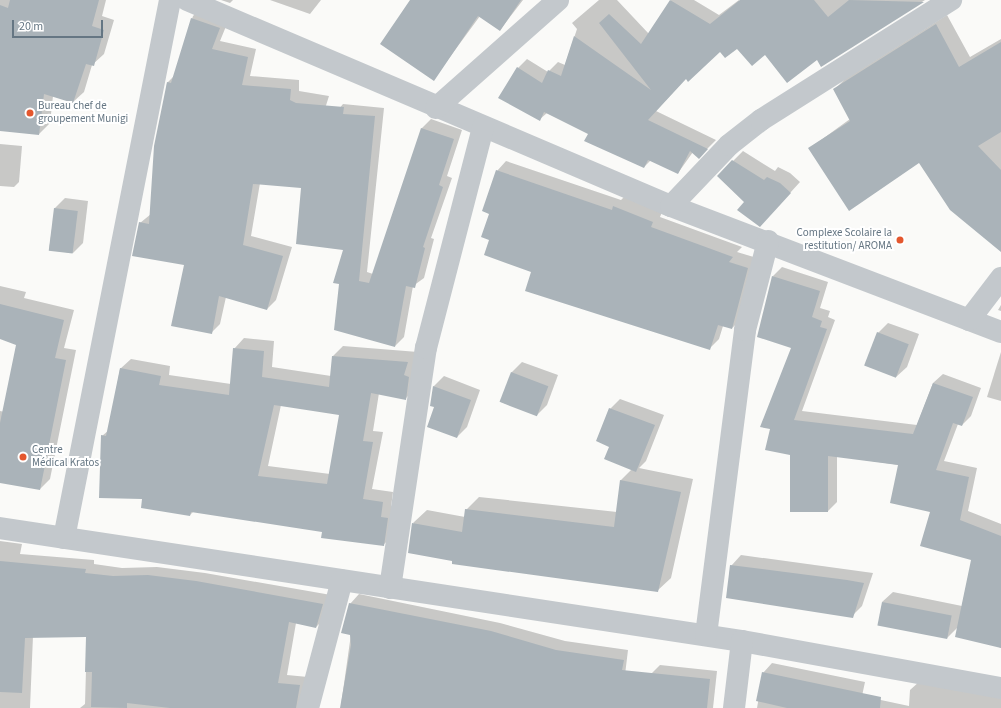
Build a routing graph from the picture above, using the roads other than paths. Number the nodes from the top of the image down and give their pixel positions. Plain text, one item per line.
1 (170, 0) edge
2 (187, 0) edge
3 (558, 0) edge
4 (951, 0) edge
5 (436, 108) junction
6 (483, 127) junction
7 (672, 206) junction
8 (768, 241) junction
9 (1001, 278) edge
10 (969, 320) junction
11 (1001, 332) edge
12 (0, 528) edge
13 (64, 538) junction
14 (342, 580) junction
15 (390, 588) junction
16 (706, 635) junction
17 (742, 641) junction
18 (1001, 688) edge
19 (308, 708) edge
20 (734, 708) edge

1 - 13 street
2 - 5 street
3 - 5 street
4 - 7 street
5 - 6 street
6 - 7 street
6 - 15 street
7 - 8 street
8 - 10 street
8 - 16 street
9 - 10 street
10 - 11 street
12 - 13 street
13 - 14 street
14 - 15 street
14 - 19 street
15 - 16 street
16 - 17 street
17 - 18 street
17 - 20 street

